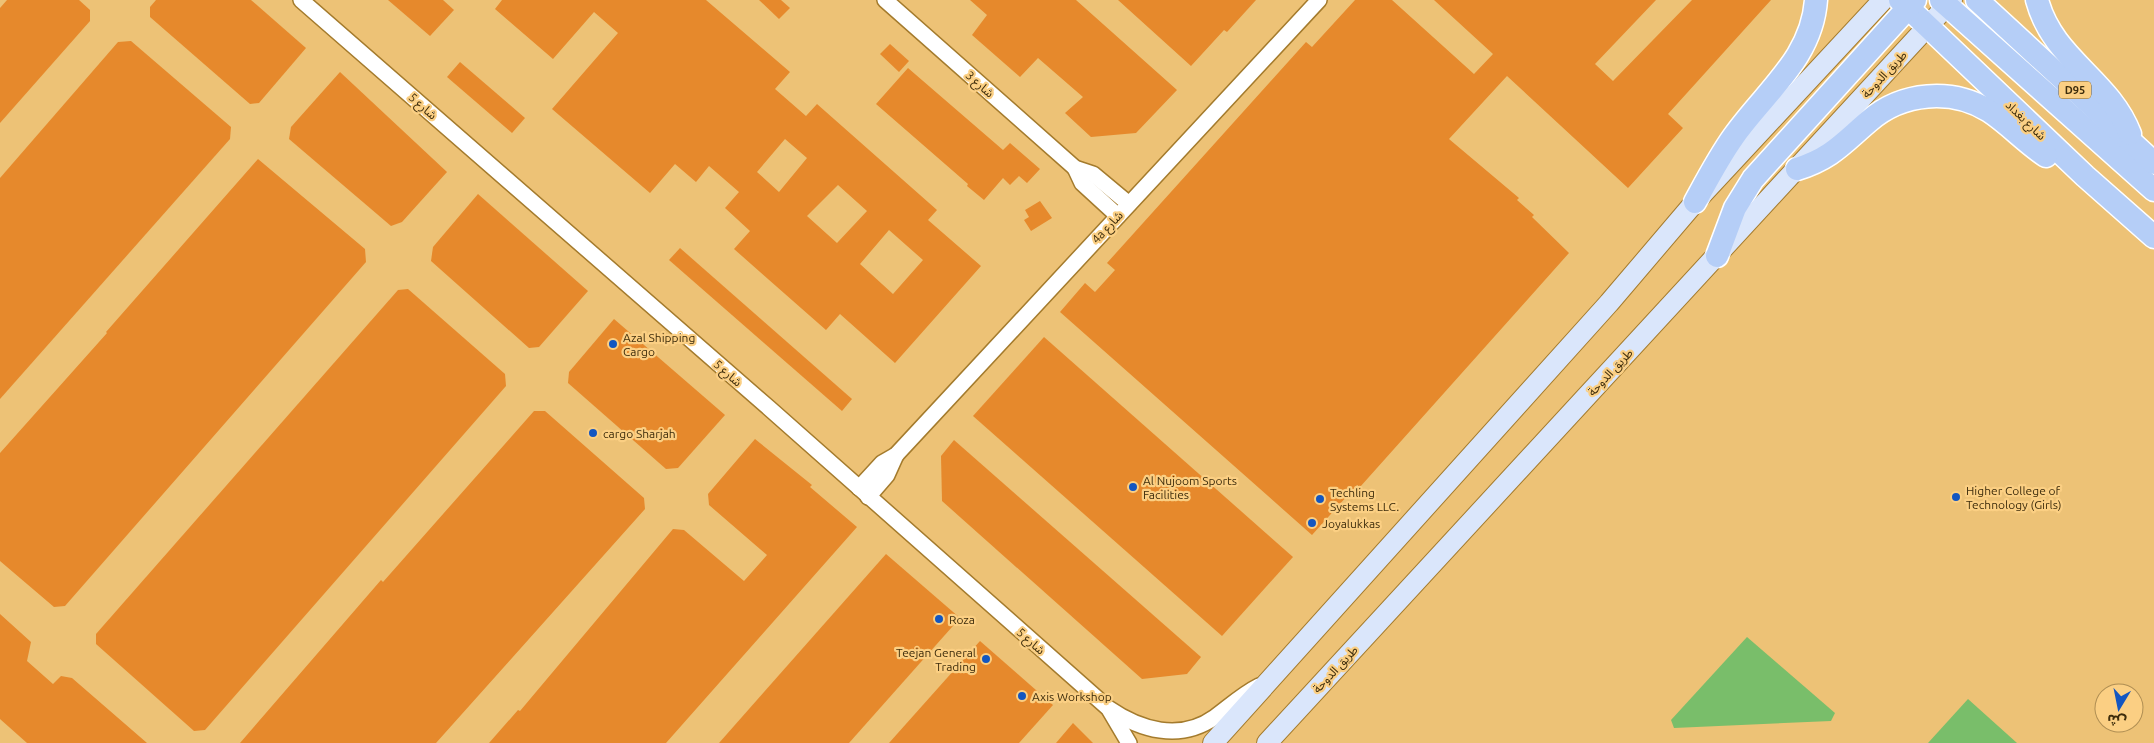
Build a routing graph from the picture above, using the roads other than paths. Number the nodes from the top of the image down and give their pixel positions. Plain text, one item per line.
1 (301, 0) edge
2 (885, 0) edge
3 (1319, 0) edge
4 (1816, 0) edge
5 (1883, 0) edge
6 (1977, 0) edge
7 (2037, 0) edge
8 (1908, 2) edge
9 (1947, 2) edge
10 (1928, 26) junction
11 (2134, 145) junction
12 (2154, 163) edge
13 (1075, 168) junction
14 (1797, 168) junction
15 (2085, 176) junction
16 (2154, 190) edge
17 (1695, 202) junction
18 (1130, 204) junction
19 (1118, 216) junction
20 (2154, 237) edge
21 (1717, 256) junction
22 (863, 492) junction
23 (1270, 680) junction
24 (1108, 708) junction
25 (1129, 743) edge
26 (1213, 743) edge
27 (1267, 743) edge

1 - 22 street, شارع 5
2 - 13 street, شارع 3
3 - 18 street, 4a شارع
4 - 17 main road
5 - 17 main road
6 - 11 main road, D95
7 - 11 main road
8 - 10 main road, شارع بغداد
8 - 21 main road
9 - 10 main road, طريق الدوحة
9 - 16 main road
10 - 14 main road, طريق الدوحة
10 - 15 main road, شارع بغداد
11 - 12 main road, D95
13 - 18 street, شارع 3
13 - 19 street, شارع 3
14 - 15 main road
14 - 21 main road, طريق الدوحة
15 - 20 main road, شارع بغداد
17 - 23 main road
18 - 19 street, 4a شارع
19 - 22 street, 4a شارع
21 - 27 main road, طريق الدوحة
22 - 24 street, شارع 5
23 - 24 street, شارع 5
23 - 26 main road
24 - 25 street, شارع 5

